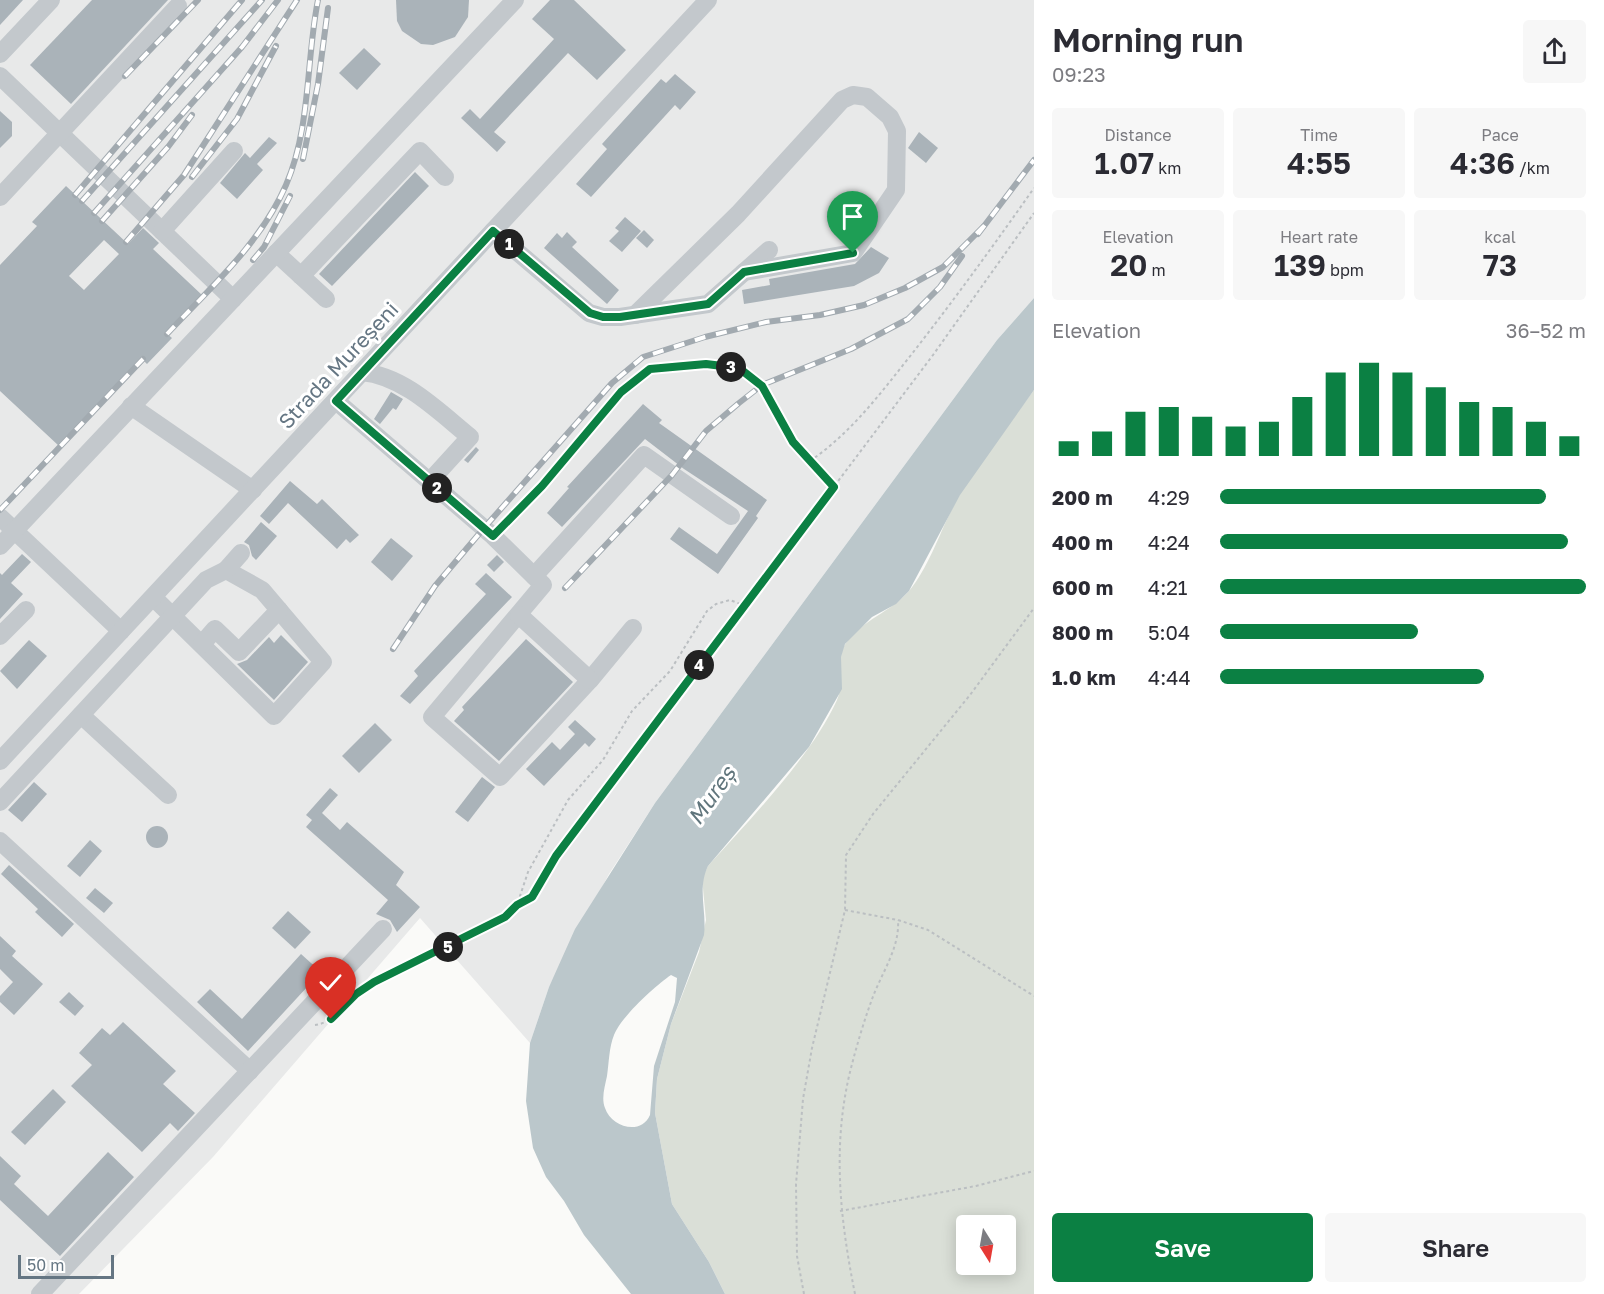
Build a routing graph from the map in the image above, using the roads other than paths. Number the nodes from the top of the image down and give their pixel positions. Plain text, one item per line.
1 (51, 0) edge
2 (515, 0) edge
3 (708, 0) edge
4 (178, 6) dead end
5 (0, 54) edge
6 (0, 76) edge
7 (59, 133) junction
8 (234, 151) dead end
9 (445, 177) dead end
10 (0, 197) edge
11 (162, 231) junction
12 (493, 231) junction
13 (769, 250) dead end
14 (276, 253) junction
15 (744, 272) junction
16 (301, 276) junction
17 (233, 299) junction
18 (326, 299) dead end
19 (635, 315) junction
20 (362, 372) junction
21 (336, 401) junction
22 (131, 406) junction
23 (430, 482) junction
24 (253, 490) junction
25 (731, 516) dead end
26 (0, 517) edge
27 (14, 530) junction
28 (0, 546) edge
29 (241, 553) dead end
30 (226, 570) junction
31 (534, 576) junction
32 (154, 597) junction
33 (26, 610) dead end
34 (279, 610) junction
35 (174, 615) junction
36 (519, 615) junction
37 (633, 628) dead end
38 (121, 631) junction
39 (0, 636) edge
40 (202, 644) junction
41 (590, 680) junction
42 (81, 715) junction
43 (0, 760) edge
44 (168, 795) dead end
45 (0, 802) edge
46 (0, 841) edge
47 (383, 929) dead end
48 (250, 1071) junction
49 (40, 1294) edge

1 - 5 street
2 - 14 street
3 - 12 street, Strada Mureșeni
4 - 7 street
6 - 7 street
7 - 10 street
7 - 11 street
8 - 11 street
9 - 16 street
11 - 17 street
12 - 19 street
12 - 20 street, Strada Mureșeni
13 - 15 street
14 - 16 street
14 - 17 street
15 - 19 street
15 - 19 street
16 - 18 street
17 - 22 street
20 - 21 street, Strada Mureșeni
20 - 23 street
21 - 23 street
21 - 24 street, Strada Mureșeni
22 - 24 street
22 - 27 street
23 - 31 street
24 - 32 street, Strada Mureșeni
25 - 31 street
26 - 27 street
27 - 28 street
27 - 38 street
29 - 30 street
30 - 34 street
30 - 35 street
31 - 36 street
32 - 35 street
32 - 38 street, Strada Mureșeni
33 - 39 street
34 - 40 street
34 - 40 street
35 - 40 street
35 - 42 street
36 - 41 street
36 - 41 street
37 - 41 street
38 - 43 street, Strada Mureșeni
42 - 44 street
42 - 45 street
46 - 48 street
47 - 48 street
48 - 49 street

